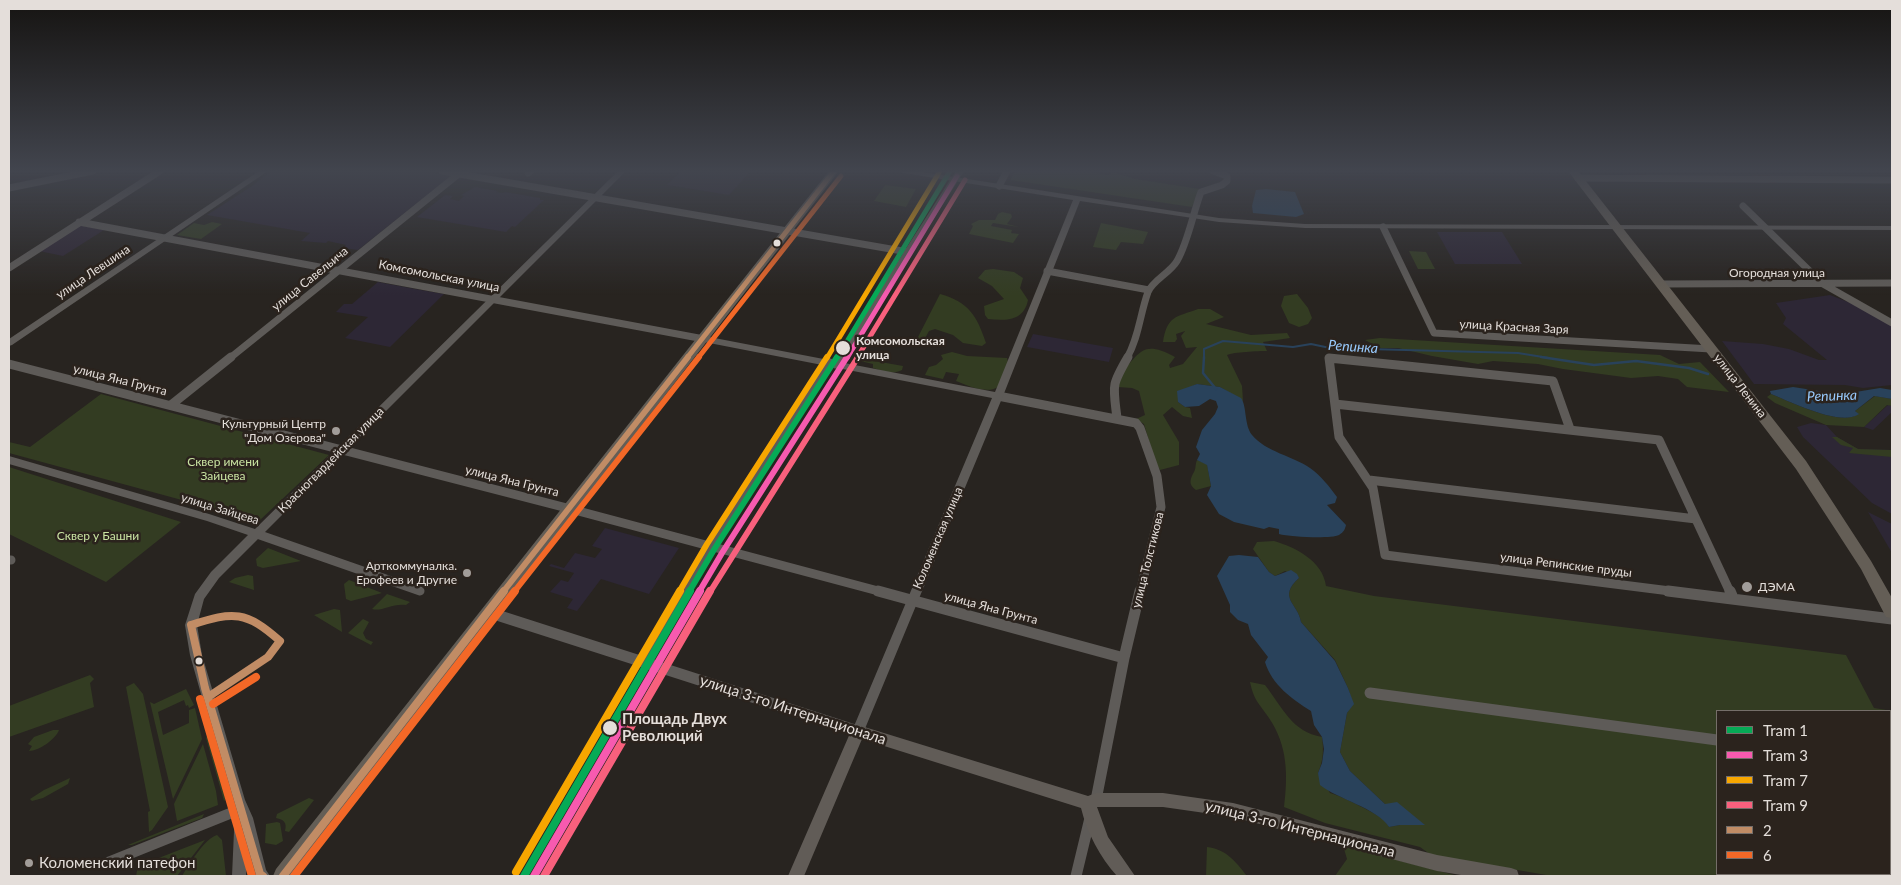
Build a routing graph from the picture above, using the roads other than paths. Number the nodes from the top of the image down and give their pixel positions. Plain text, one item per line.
1 (94, 212) edge
2 (204, 212) edge
3 (411, 212) edge
4 (580, 212) edge
5 (675, 212) edge
6 (802, 212) edge
7 (934, 212) edge
8 (1071, 212) edge
9 (1174, 212) edge
10 (1605, 212) edge
11 (1749, 212) edge
12 (1192, 215) junction
13 (79, 222) junction
14 (1383, 226) junction
15 (1766, 228) junction
16 (1892, 228) edge
17 (1618, 229) junction
18 (788, 231) junction
19 (167, 238) junction
20 (908, 252) junction
21 (9, 268) edge
22 (340, 270) junction
23 (1046, 271) junction
24 (1892, 283) edge
25 (1661, 284) junction
26 (1823, 284) junction
27 (1149, 290) junction
28 (492, 299) junction
29 (1892, 323) edge
30 (704, 339) junction
31 (9, 343) edge
32 (1711, 349) junction
33 (9, 364) edge
34 (833, 364) junction
35 (998, 396) junction
36 (1335, 404) junction
37 (171, 406) junction
38 (1118, 418) junction
39 (1570, 429) junction
40 (341, 450) junction
41 (9, 460) edge
42 (1369, 480) junction
43 (569, 509) junction
44 (1696, 519) junction
45 (257, 534) junction
46 (712, 547) junction
47 (420, 591) dead end
48 (1734, 598) junction
49 (912, 599) junction
50 (1892, 612) edge
51 (500, 616) dead end
52 (1892, 619) edge
53 (1124, 658) junction
54 (644, 663) junction
55 (1370, 693) dead end
56 (858, 731) junction
57 (1716, 740) edge
58 (1091, 807) junction
59 (241, 809) junction
60 (108, 862) dead end
61 (238, 876) edge
62 (263, 876) edge
63 (284, 876) edge
64 (796, 876) edge
65 (1076, 876) edge
66 (1127, 876) edge
67 (1511, 876) edge

1 - 13 street
2 - 19 street, улица Левшина
3 - 22 street, улица Савельича
4 - 28 street, Красногвардейская улица
5 - 18 street
6 - 18 main road
7 - 20 street
8 - 23 street, Коломенская улица
9 - 12 street
10 - 17 main road, улица Ленина
11 - 15 street
12 - 14 street
12 - 27 street
13 - 19 street, Комсомольская улица
13 - 21 street
14 - 17 street
14 - 32 street, улица Красная Заря
15 - 16 street
15 - 17 street
15 - 26 street
17 - 25 main road, улица Ленина
18 - 20 street
18 - 30 main road
19 - 22 street, Комсомольская улица
19 - 31 street, улица Левшина
20 - 34 street
22 - 28 street, Комсомольская улица
22 - 37 street, улица Савельича
23 - 27 street
23 - 35 street, Коломенская улица
24 - 26 street, Огородная улица
25 - 26 street, Огородная улица
25 - 32 main road, улица Ленина
26 - 29 street
27 - 38 street
28 - 30 street, Комсомольская улица
28 - 40 street, Красногвардейская улица
30 - 34 street, Комсомольская улица
30 - 43 main road
32 - 50 main road, улица Ленина
33 - 37 street, улица Яна Грунта
34 - 35 street, Комсомольская улица
34 - 46 street
35 - 38 street, Комсомольская улица
35 - 49 street, Коломенская улица
36 - 39 street
36 - 39 street, улица Репинские пруды
36 - 42 street, улица Репинские пруды
37 - 40 street, улица Яна Грунта
38 - 53 street, улица Толстикова
39 - 44 street
40 - 43 street, улица Яна Грунта
40 - 45 street, Красногвардейская улица
41 - 45 street, улица Зайцева
42 - 44 street
42 - 48 street, улица Репинские пруды
43 - 46 street, улица Яна Грунта
43 - 63 main road
44 - 48 street
45 - 47 street, улица Зайцева
45 - 59 street, Красногвардейская улица
46 - 49 street, улица Яна Грунта
46 - 54 street
48 - 52 street
49 - 53 street, улица Яна Грунта
49 - 56 street, Коломенская улица
51 - 54 street, улица 3-го Интернационала
53 - 58 street, улица Толстикова
54 - 56 street, улица 3-го Интернационала
55 - 57 street
56 - 58 main road, улица 3-го Интернационала
56 - 64 main road, Коломенская улица
58 - 65 street, улица Толстикова
58 - 66 main road
58 - 67 main road, улица 3-го Интернационала
59 - 60 street
59 - 61 street
59 - 62 street

